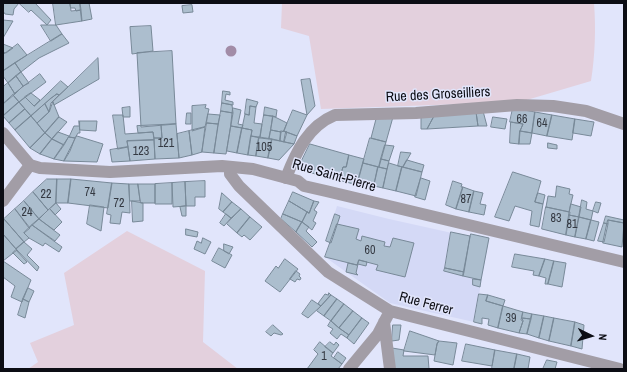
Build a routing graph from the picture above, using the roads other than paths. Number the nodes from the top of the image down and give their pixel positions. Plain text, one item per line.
1 (624, 124) edge
2 (3, 133) edge
3 (30, 165) junction
4 (230, 167) junction
5 (286, 178) junction
6 (3, 201) edge
7 (624, 262) edge
8 (387, 316) junction
9 (349, 369) edge
10 (390, 369) edge
11 (620, 369) edge

1 - 5 street, Rue des Groseilliers
2 - 3 street
3 - 4 street, Rue Saint-Pierre
3 - 6 street
4 - 5 street, Rue Saint-Pierre
4 - 8 street, Rue Ferrer
5 - 7 street, Rue Saint-Pierre
8 - 9 street
8 - 10 street
8 - 11 street, Rue Ferrer

